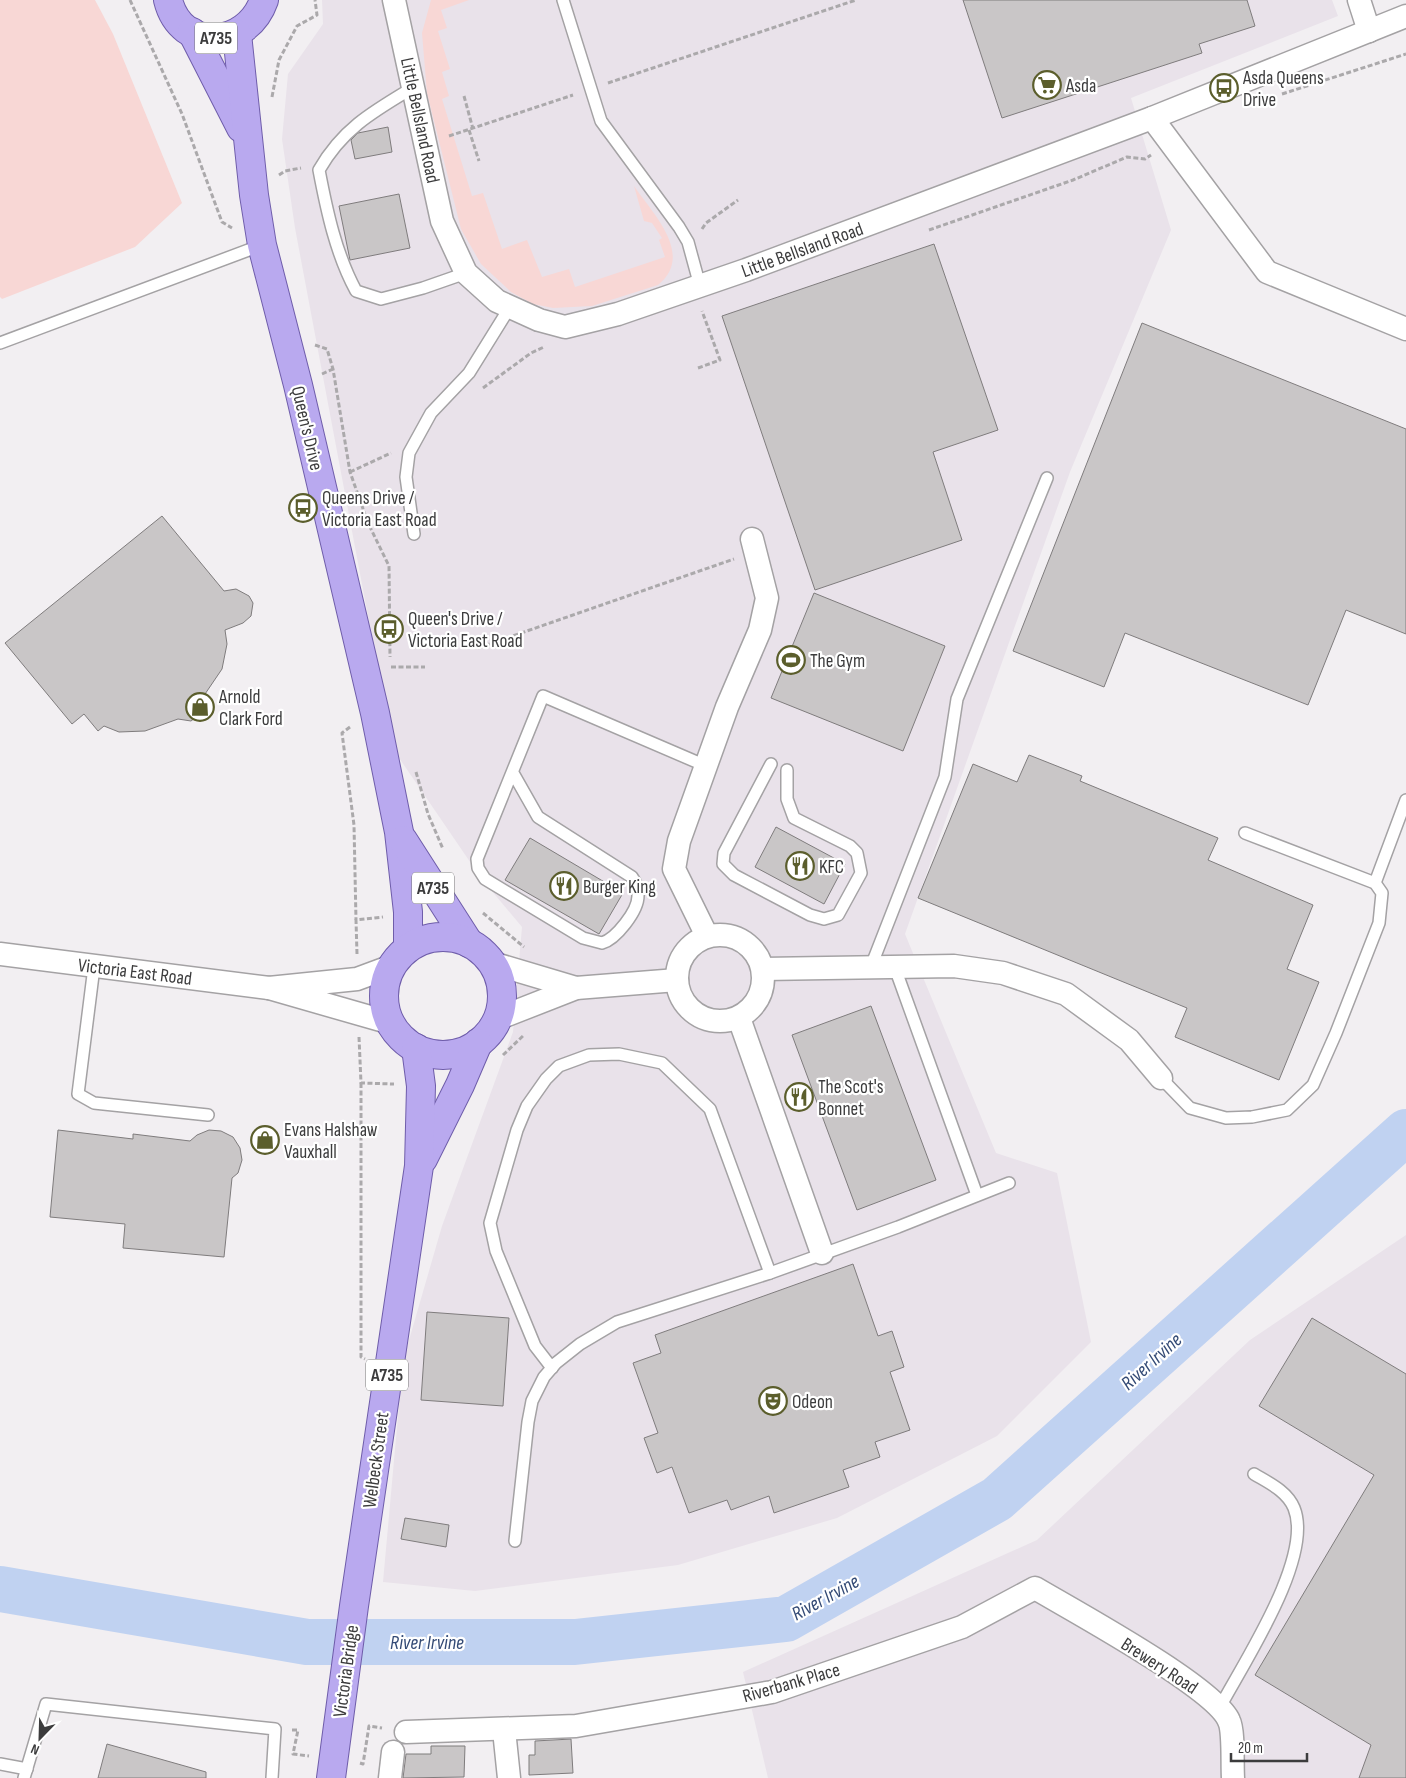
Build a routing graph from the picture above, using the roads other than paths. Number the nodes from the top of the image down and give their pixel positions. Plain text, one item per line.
1 (168, 0) edge
2 (264, 0) edge
3 (394, 0) edge
4 (563, 0) edge
5 (1359, 0) edge
6 (1406, 16) edge
7 (1369, 31) junction
8 (192, 32) junction
9 (237, 34) junction
10 (414, 87) junction
11 (1152, 118) junction
12 (248, 141) junction
13 (262, 246) junction
14 (466, 273) junction
15 (700, 297) junction
16 (510, 307) junction
17 (1406, 329) edge
18 (0, 343) edge
19 (1047, 478) dead end
20 (414, 534) dead end
21 (754, 545) road end
22 (771, 764) dead end
23 (706, 766) junction
24 (788, 770) dead end
25 (513, 773) junction
26 (1406, 800) edge
27 (399, 832) junction
28 (1246, 833) dead end
29 (1375, 883) junction
30 (707, 936) junction
31 (469, 943) junction
32 (0, 954) edge
33 (400, 957) junction
34 (492, 963) junction
35 (94, 967) junction
36 (895, 968) junction
37 (763, 969) junction
38 (870, 969) junction
39 (677, 980) junction
40 (269, 988) junction
41 (576, 988) junction
42 (738, 1018) junction
43 (497, 1019) junction
44 (391, 1023) junction
45 (416, 1048) junction
46 (488, 1052) junction
47 (1161, 1078) joint
48 (208, 1115) dead end
49 (419, 1166) junction
50 (1009, 1183) dead end
51 (977, 1195) junction
52 (822, 1253) junction
53 (770, 1273) junction
54 (552, 1368) junction
55 (1254, 1474) dead end
56 (515, 1540) dead end
57 (1035, 1588) joint
58 (354, 1606) joint
59 (1220, 1707) junction
60 (504, 1730) junction
61 (406, 1732) dead end
62 (393, 1752) dead end
63 (0, 1764) edge
64 (26, 1774) edge
65 (272, 1778) edge
66 (331, 1778) edge
67 (390, 1778) edge
68 (509, 1778) edge
69 (1233, 1778) edge

1 - 8 main road, A735
2 - 9 main road, A735
3 - 10 street, Little Bellsland Road
4 - 15 lane
5 - 7 street
6 - 7 street, Little Bellsland Road
7 - 11 street, Little Bellsland Road
8 - 9 main road, A735
8 - 12 main road, Queen's Drive / A735
9 - 12 main road, Queen's Drive / A735
10 - 14 street, Little Bellsland Road
10 - 14 lane
11 - 15 street, Little Bellsland Road
11 - 17 street
12 - 13 main road, Queen's Drive / A735
13 - 18 lane
13 - 27 main road, Queen's Drive / A735
14 - 16 street, Little Bellsland Road
15 - 16 street, Little Bellsland Road
16 - 20 lane
19 - 38 lane
21 - 23 street
22 - 24 lane
23 - 25 lane
23 - 30 street
25 - 25 lane
26 - 29 lane
27 - 31 main road, Queen's Drive / A735
27 - 33 main road, Queen's Drive / A735
28 - 29 lane
29 - 47 lane
30 - 37 street
30 - 39 street
31 - 33 main road, A735
31 - 34 main road, A735
32 - 35 street, Victoria East Road
33 - 40 street, Victoria East Road
33 - 44 main road, A735
34 - 41 street
34 - 43 main road, A735
35 - 40 street, Victoria East Road
35 - 48 lane
36 - 38 street
36 - 47 street
36 - 51 lane
37 - 38 street
37 - 42 street
39 - 41 street
39 - 42 street
40 - 44 street, Victoria East Road
41 - 43 street
42 - 52 street
43 - 46 main road, A735
44 - 45 main road, A735
45 - 46 main road, A735
45 - 49 main road, Welbeck Street / A735
46 - 49 main road, Welbeck Street / A735
49 - 58 main road, Welbeck Street / A735
50 - 51 lane
51 - 52 lane
52 - 53 lane
53 - 54 lane
53 - 54 lane
54 - 56 lane
55 - 59 lane
57 - 59 street, Brewery Road
57 - 60 street, Riverbank Place
58 - 66 main road, Victoria Bridge / A735
59 - 69 street, Brewery Road
60 - 61 street, Riverbank Place
60 - 68 street
62 - 67 street
63 - 64 lane
64 - 65 lane

